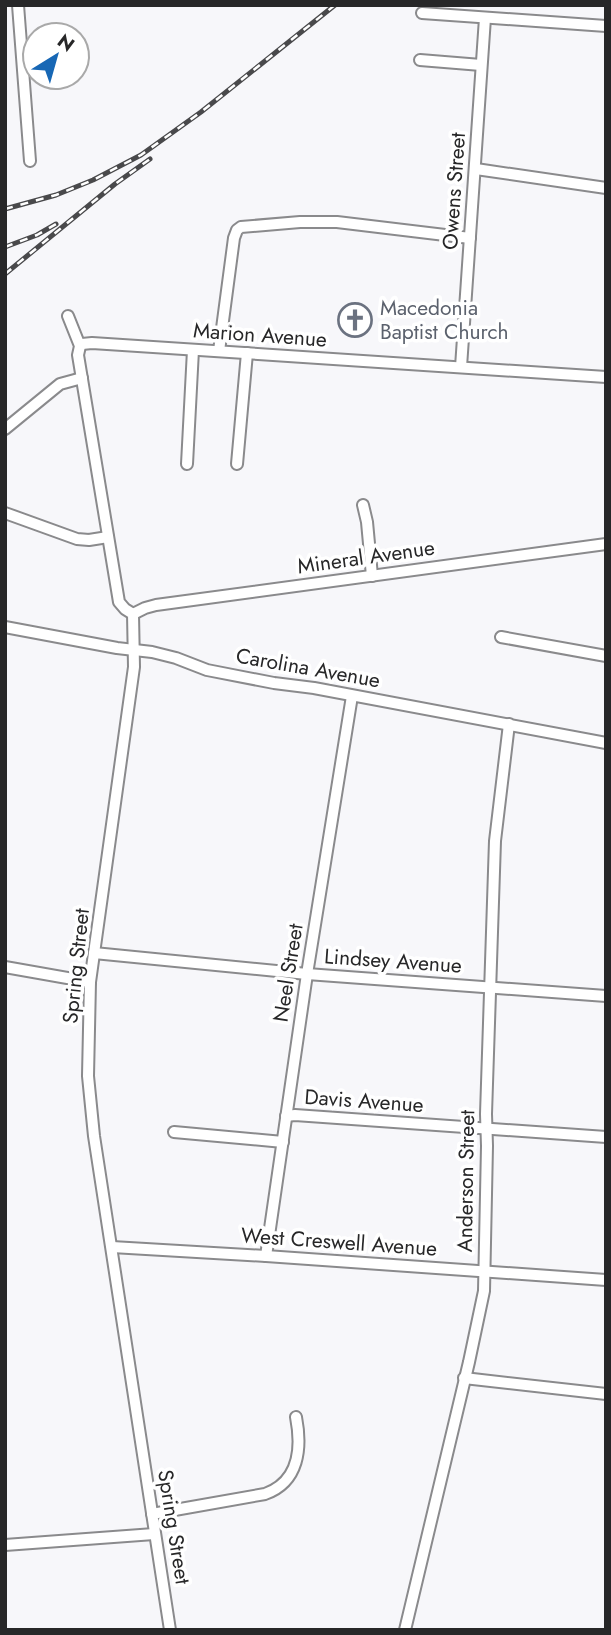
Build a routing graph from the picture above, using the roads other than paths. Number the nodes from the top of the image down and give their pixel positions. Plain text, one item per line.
1 (18, 5) edge
2 (422, 13) dead end
3 (485, 18) junction
4 (606, 26) edge
5 (420, 60) dead end
6 (481, 65) junction
7 (30, 162) dead end
8 (476, 169) junction
9 (606, 188) edge
10 (470, 238) junction
11 (68, 316) dead end
12 (80, 346) junction
13 (193, 350) junction
14 (219, 351) junction
15 (247, 353) junction
16 (461, 367) junction
17 (606, 377) edge
18 (82, 378) junction
19 (5, 429) edge
20 (187, 464) dead end
21 (237, 464) dead end
22 (363, 505) dead end
23 (5, 513) edge
24 (108, 537) junction
25 (606, 544) edge
26 (372, 576) junction
27 (133, 614) junction
28 (5, 627) edge
29 (501, 637) dead end
30 (135, 650) junction
31 (606, 656) edge
32 (352, 696) junction
33 (509, 724) junction
34 (606, 743) edge
35 (94, 953) junction
36 (5, 967) edge
37 (307, 974) junction
38 (90, 982) junction
39 (490, 988) junction
40 (606, 996) edge
41 (286, 1116) junction
42 (486, 1129) junction
43 (174, 1132) dead end
44 (606, 1138) edge
45 (283, 1142) junction
46 (112, 1247) junction
47 (266, 1256) junction
48 (484, 1271) junction
49 (606, 1280) edge
50 (464, 1378) junction
51 (606, 1394) edge
52 (296, 1417) dead end
53 (152, 1514) junction
54 (154, 1534) junction
55 (5, 1545) edge
56 (170, 1630) edge
57 (405, 1630) edge

1 - 7 street
2 - 3 street
3 - 4 street
3 - 6 street, Owens Street
5 - 6 street
6 - 8 street, Owens Street
8 - 9 street
8 - 10 street, Owens Street
10 - 14 street
10 - 16 street, Owens Street
11 - 12 street, Spring Street
12 - 13 street, Marion Avenue
12 - 18 street, Spring Street
13 - 14 street, Marion Avenue
13 - 20 street
14 - 15 street, Marion Avenue
15 - 16 street, Marion Avenue
15 - 21 street
16 - 17 street, Marion Avenue
18 - 19 street
18 - 24 street, Spring Street
22 - 26 street
23 - 24 street
24 - 27 street, Spring Street
25 - 26 street, Mineral Avenue
26 - 27 street, Mineral Avenue
27 - 30 street, Spring Street
28 - 30 street, Carolina Avenue
29 - 31 street
30 - 32 street, Carolina Avenue
30 - 35 street, Spring Street
32 - 33 street, Carolina Avenue
32 - 37 street, Neel Street
33 - 34 street, Carolina Avenue
33 - 39 street, Anderson Street
35 - 37 street, Lindsey Avenue
35 - 38 street, Spring Street
36 - 38 street
37 - 39 street, Lindsey Avenue
37 - 41 street, Neel Street
38 - 46 street, Spring Street
39 - 40 street, Lindsey Avenue
39 - 42 street, Anderson Street
41 - 42 street, Davis Avenue
41 - 45 street, Neel Street
42 - 44 street, Davis Avenue
42 - 48 street, Anderson Street
43 - 45 street
45 - 47 street, Neel Street
46 - 47 street, West Creswell Avenue
46 - 53 street, Spring Street
47 - 48 street, West Creswell Avenue
48 - 49 street, West Creswell Avenue
48 - 50 street, Anderson Street
50 - 51 street
50 - 57 street, Anderson Street
52 - 53 street
53 - 54 street, Spring Street
54 - 55 street
54 - 56 street, Spring Street

